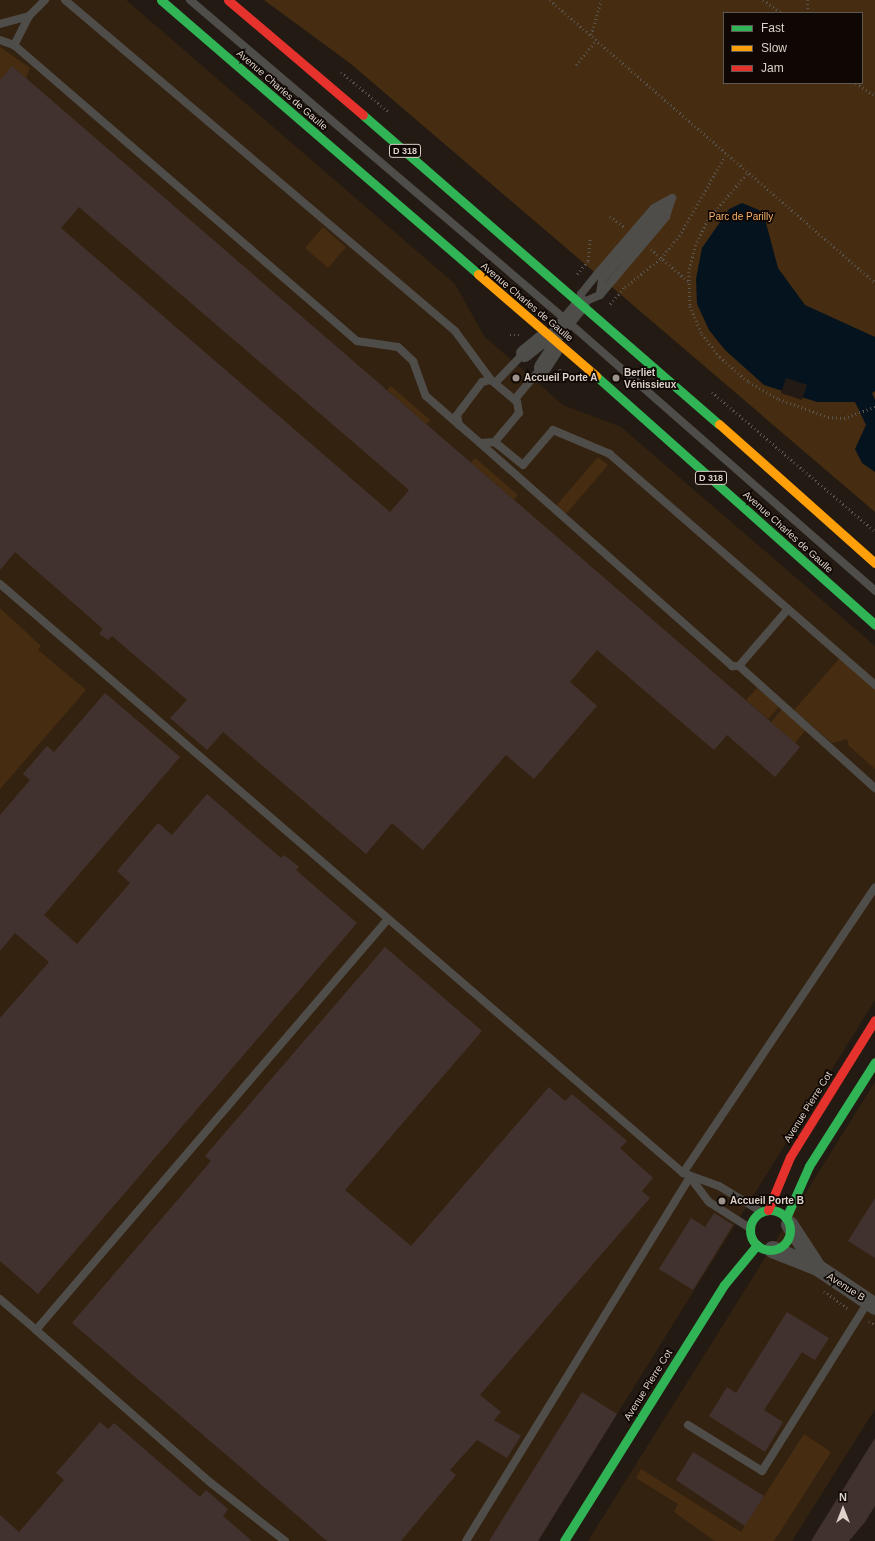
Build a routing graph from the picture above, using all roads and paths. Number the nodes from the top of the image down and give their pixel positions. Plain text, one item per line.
1 (45, 0) edge
2 (66, 0) edge
3 (161, 0) edge
4 (190, 0) edge
5 (228, 0) edge
6 (550, 0) edge
7 (601, 0) edge
8 (763, 0) edge
9 (808, 0) edge
10 (781, 12) edge
11 (808, 12) edge
12 (29, 16) junction
13 (0, 24) edge
14 (591, 35) junction
15 (0, 40) edge
16 (596, 40) junction
17 (14, 46) junction
18 (576, 65) dead end
19 (857, 84) edge
20 (875, 96) edge
21 (725, 156) junction
22 (747, 174) junction
23 (672, 198) junction
24 (602, 280) junction
25 (875, 283) edge
26 (588, 284) junction
27 (600, 295) junction
28 (582, 303) junction
29 (616, 308) dead end
30 (566, 321) junction
31 (552, 338) junction
32 (524, 353) joint
33 (550, 366) junction
34 (494, 381) junction
35 (562, 382) dead end
36 (710, 390) dead end
37 (515, 399) junction
38 (875, 407) edge
39 (459, 425) junction
40 (496, 442) junction
41 (480, 443) junction
42 (875, 531) edge
43 (875, 563) edge
44 (0, 584) edge
45 (875, 591) edge
46 (788, 609) junction
47 (875, 624) edge
48 (739, 666) junction
49 (875, 685) edge
50 (875, 788) edge
51 (875, 887) edge
52 (388, 919) junction
53 (875, 1020) edge
54 (875, 1062) edge
55 (687, 1175) junction
56 (765, 1211) junction
57 (788, 1221) junction
58 (750, 1228) junction
59 (765, 1247) junction
60 (817, 1267) junction
61 (0, 1299) edge
62 (872, 1304) edge
63 (36, 1330) junction
64 (688, 1425) dead end
65 (285, 1541) edge
66 (466, 1541) edge
67 (564, 1541) edge

1 - 12 lane
2 - 34 lane
3 - 31 main road, Avenue Charles de Gaulle / D 318
4 - 30 lane
5 - 28 main road, D 318
6 - 14 path
7 - 14 path
8 - 10 path
9 - 11 path
12 - 13 lane
12 - 17 lane
14 - 16 path
15 - 17 lane
16 - 18 path
16 - 21 path
17 - 39 lane
19 - 20 path
21 - 22 path
21 - 29 path
22 - 25 path
22 - 38 path
23 - 24 lane
23 - 26 lane
23 - 27 lane
24 - 26 lane
24 - 27 lane
26 - 28 lane
27 - 28 lane
28 - 30 street
28 - 43 main road, D 318
30 - 31 street
30 - 45 lane
31 - 32 street
31 - 33 street
31 - 47 main road, Avenue Charles de Gaulle / D 318
32 - 34 lane
33 - 35 path
33 - 37 lane
34 - 37 lane
34 - 39 lane
36 - 42 path
37 - 40 lane
39 - 41 lane
40 - 41 lane
40 - 46 lane
41 - 48 lane
44 - 52 lane
46 - 48 lane
46 - 49 lane
48 - 50 lane
51 - 55 lane
52 - 55 lane
52 - 63 lane
53 - 56 main road, Avenue Pierre Cot
54 - 57 main road
55 - 56 lane
55 - 58 lane
55 - 66 lane
56 - 57 main road
56 - 58 main road
57 - 59 main road
57 - 60 street, Avenue B
58 - 59 main road
59 - 60 street, Avenue B
59 - 67 main road, Avenue Pierre Cot
60 - 62 street, Avenue B
61 - 63 lane
62 - 64 lane
63 - 65 lane

